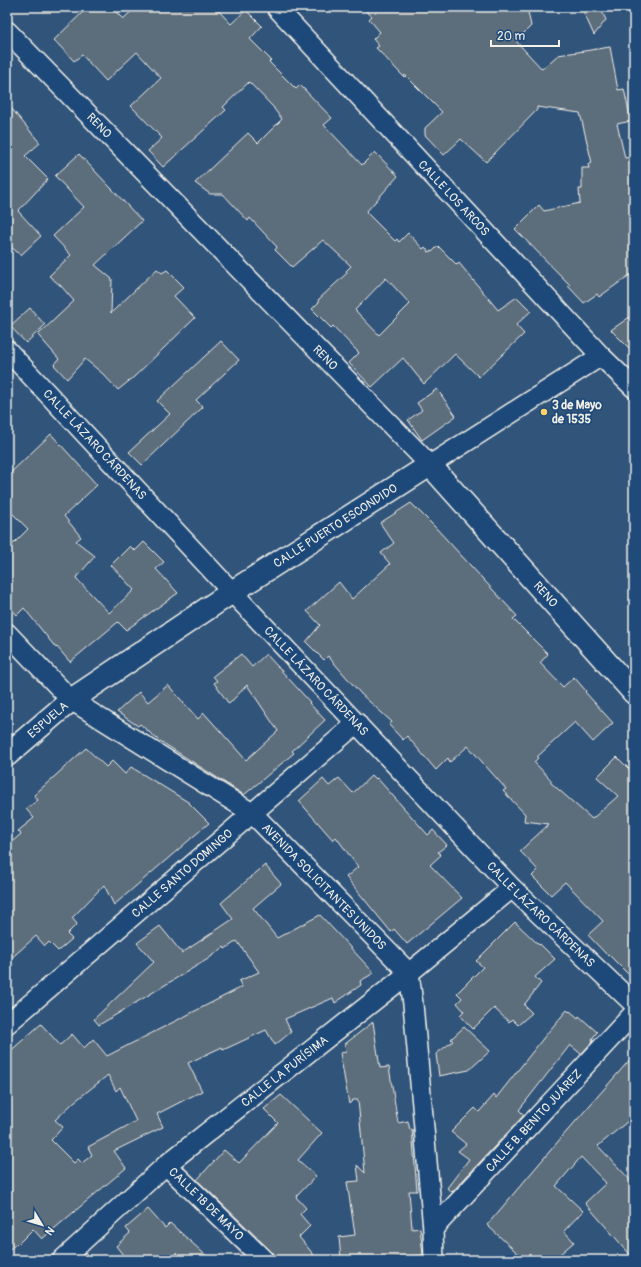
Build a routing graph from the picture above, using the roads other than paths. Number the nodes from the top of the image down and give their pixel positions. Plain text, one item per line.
1 (276, 7) edge
2 (7, 31) edge
3 (7, 350) edge
4 (601, 356) junction
5 (634, 388) edge
6 (430, 465) junction
7 (232, 592) junction
8 (7, 633) edge
9 (634, 693) edge
10 (71, 700) junction
11 (357, 723) junction
12 (7, 755) edge
13 (252, 813) junction
14 (512, 888) junction
15 (409, 973) junction
16 (634, 1004) edge
17 (634, 1013) edge
18 (7, 1024) edge
19 (166, 1165) junction
20 (433, 1229) junction
21 (62, 1260) edge
22 (264, 1260) edge
23 (434, 1260) edge

1 - 4 street, CALLE LOS ARCOS
2 - 6 street, RENO
3 - 7 street, CALLE LÁZARO CÁRDENAS
4 - 5 street, CALLE LOS ARCOS
4 - 6 street, CALLE PUERTO ESCONDIDO
6 - 7 street, CALLE PUERTO ESCONDIDO
6 - 9 street, RENO
7 - 10 street, CALLE PUERTO ESCONDIDO
7 - 11 street, CALLE LÁZARO CÁRDENAS
8 - 10 street, AVENIDA SOLICITANTES UNIDOS
10 - 12 street, ESPUELA
10 - 13 street, AVENIDA SOLICITANTES UNIDOS
11 - 13 street, CALLE SANTO DOMINGO
11 - 14 street, CALLE LÁZARO CÁRDENAS
13 - 15 street, AVENIDA SOLICITANTES UNIDOS
13 - 18 street, CALLE SANTO DOMINGO
14 - 15 street, CALLE LA PURÍSIMA
14 - 16 street, CALLE LÁZARO CÁRDENAS
15 - 19 street, CALLE LA PURÍSIMA
15 - 20 street
17 - 20 street, CALLE B. BENITO JUÁREZ
19 - 21 street, CALLE LA PURÍSIMA
19 - 22 street, CALLE 18 DE MAYO
20 - 23 street

